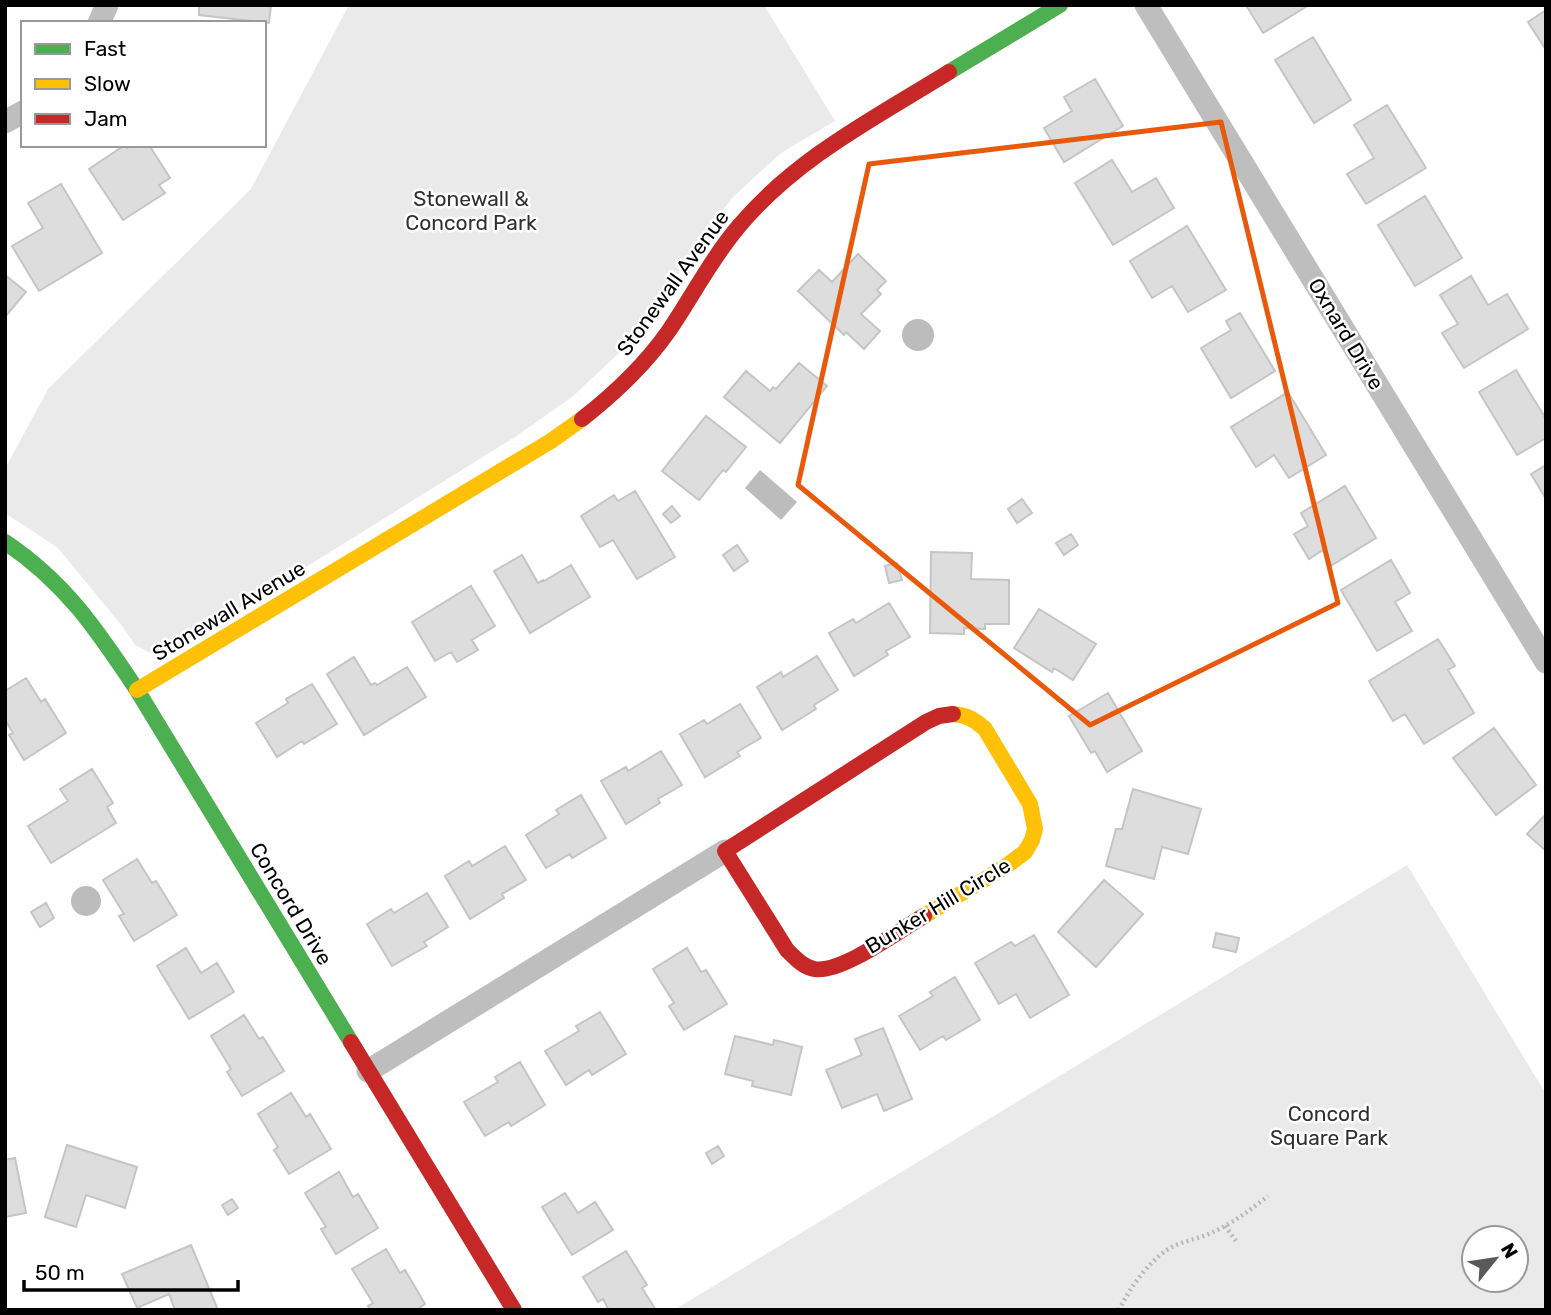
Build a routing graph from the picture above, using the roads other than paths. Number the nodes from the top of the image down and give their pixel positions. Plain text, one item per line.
1 (107, 5) edge
2 (1060, 5) edge
3 (1146, 5) edge
4 (100, 21) edge
5 (21, 113) edge
6 (5, 122) edge
7 (5, 542) edge
8 (1546, 662) edge
9 (137, 690) junction
10 (725, 851) junction
11 (368, 1071) junction
12 (514, 1310) edge

1 - 4 street
2 - 9 street, Stonewall Avenue
3 - 8 street, Oxnard Drive
5 - 6 street
7 - 9 street, Concord Drive
9 - 11 street, Concord Drive
10 - 10 street, Bunker Hill Circle
10 - 11 street, Bunker Hill Circle
11 - 12 street, Concord Drive

